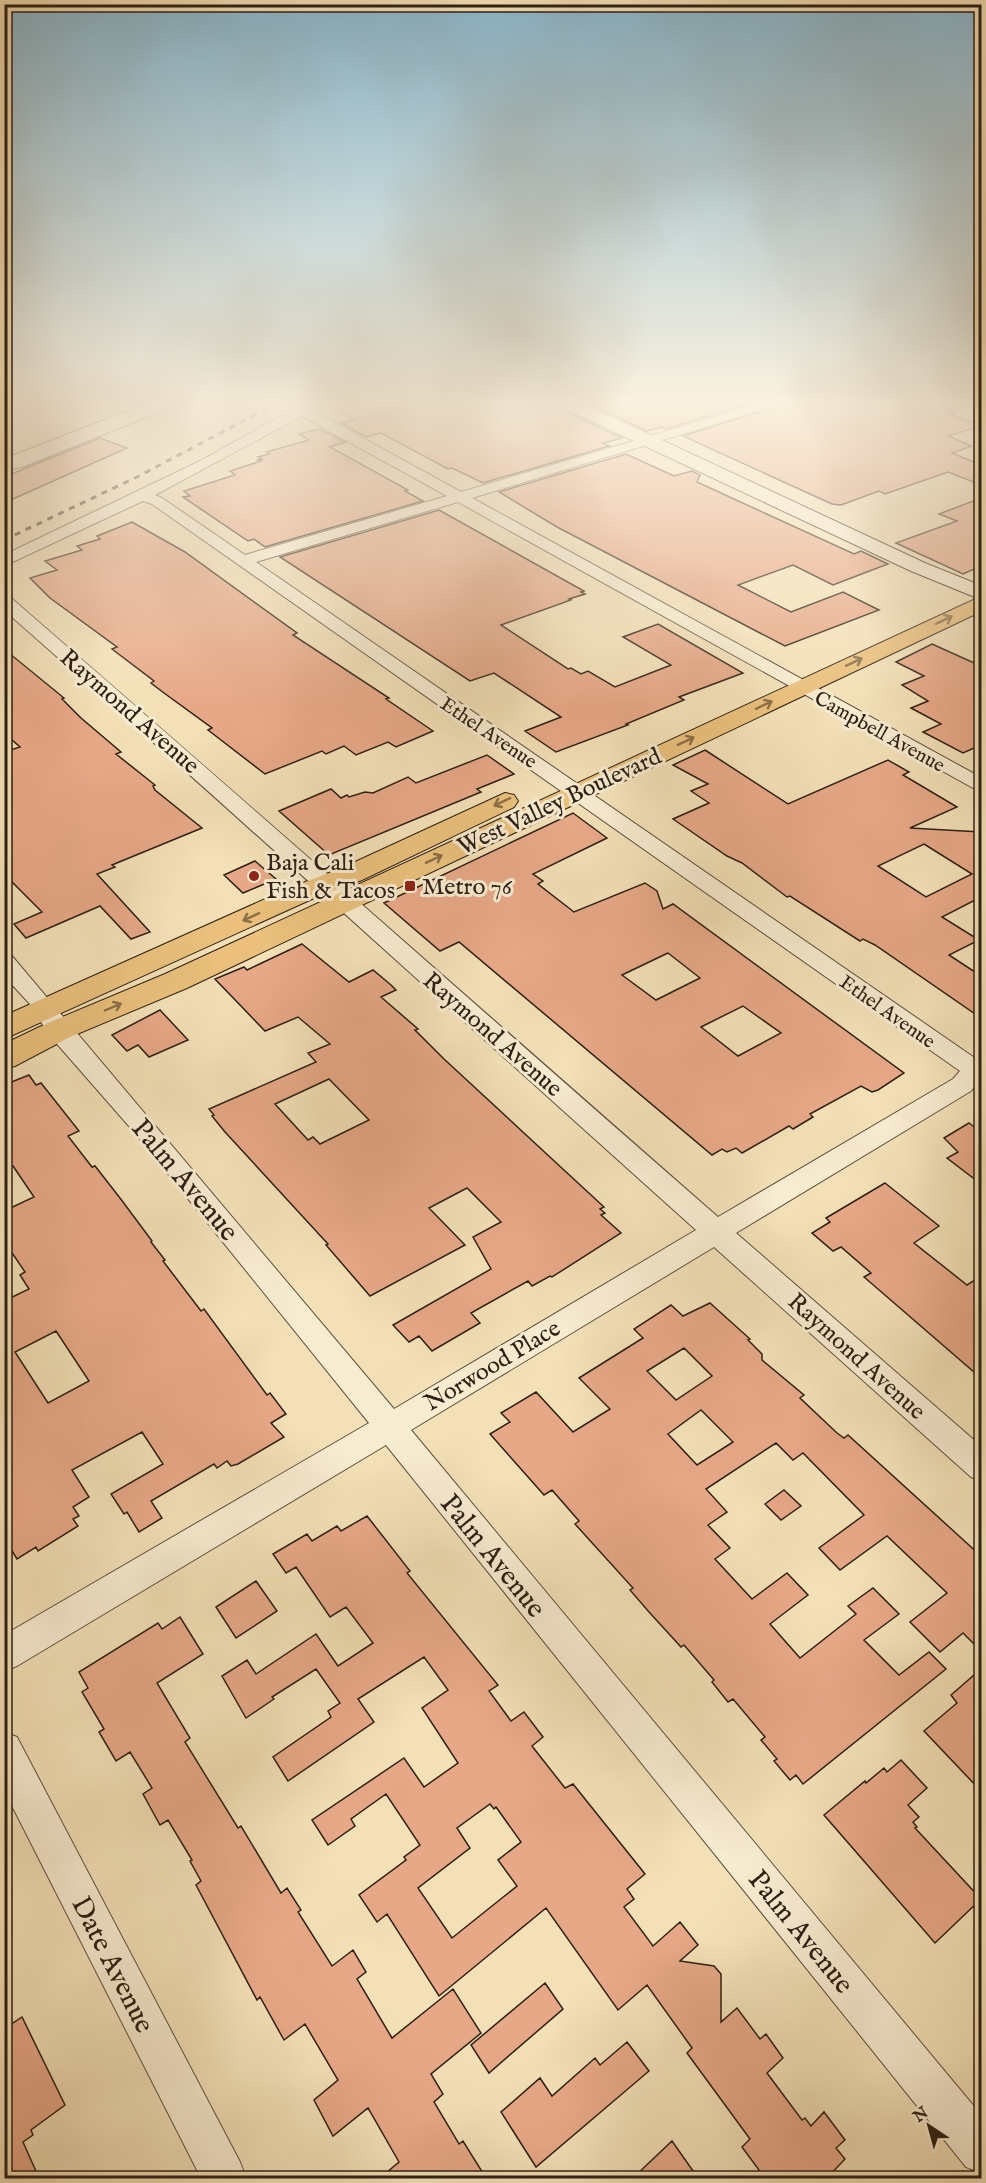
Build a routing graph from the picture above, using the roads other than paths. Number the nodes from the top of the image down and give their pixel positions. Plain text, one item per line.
1 (133, 501) edge
2 (156, 501) edge
3 (447, 501) edge
4 (467, 501) edge
5 (778, 501) edge
6 (4, 561) edge
7 (242, 561) junction
8 (978, 592) edge
9 (4, 602) edge
10 (778, 673) junction
11 (802, 687) junction
12 (566, 785) junction
13 (981, 787) edge
14 (333, 893) junction
15 (4, 961) edge
16 (52, 1020) junction
17 (4, 1029) edge
18 (4, 1058) edge
19 (978, 1073) edge
20 (716, 1232) junction
21 (389, 1427) junction
22 (981, 1467) edge
23 (4, 1654) edge
24 (4, 1750) edge
25 (981, 2151) edge
26 (224, 2178) edge

1 - 6 street
2 - 7 street, Ethel Avenue
3 - 7 street
4 - 10 street, Campbell Avenue
5 - 8 street
7 - 12 street, Ethel Avenue
8 - 10 main road, West Valley Boulevard
11 -> 8 main road, West Valley Boulevard
9 - 14 street, Raymond Avenue
10 - 11 street, Campbell Avenue
10 - 12 main road, West Valley Boulevard
12 -> 11 main road, West Valley Boulevard
11 - 13 street, Campbell Avenue
12 - 14 main road, West Valley Boulevard
12 - 19 street, Ethel Avenue
14 - 16 main road, West Valley Boulevard
14 - 20 street, Raymond Avenue
15 - 16 street, Palm Avenue
16 - 17 main road, West Valley Boulevard
16 - 18 main road, West Valley Boulevard
16 - 21 street, Palm Avenue
19 - 20 street, Norwood Place
20 - 21 street, Norwood Place
20 - 22 street, Raymond Avenue
21 - 23 street, Norwood Place
21 - 25 street, Palm Avenue
24 - 26 street, Date Avenue

